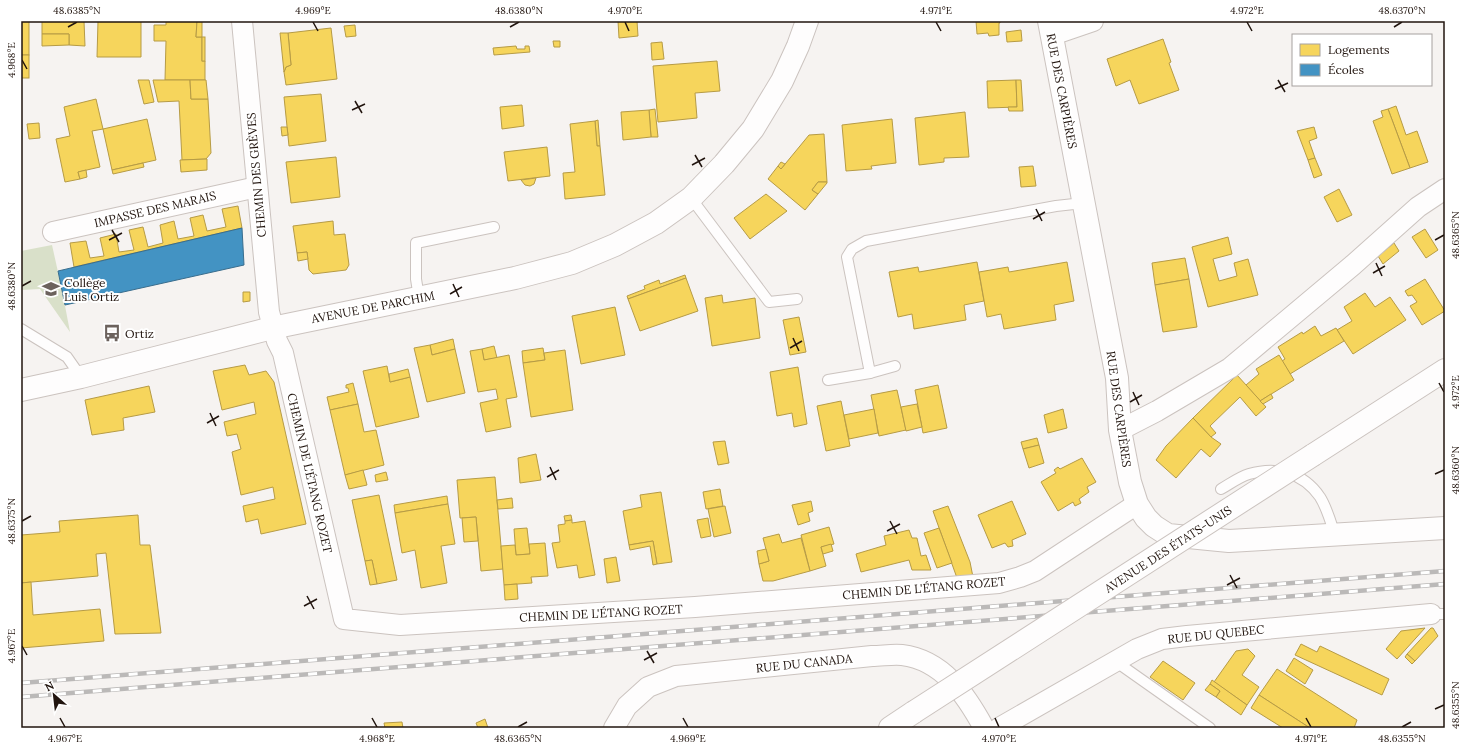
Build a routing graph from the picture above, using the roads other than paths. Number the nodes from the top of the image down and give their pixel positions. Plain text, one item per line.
1 (242, 21) edge
2 (806, 21) edge
3 (1093, 21) edge
4 (1050, 28) edge
5 (257, 187) junction
6 (1445, 189) edge
7 (691, 198) junction
8 (1083, 203) junction
9 (494, 226) dead end
10 (53, 232) dead end
11 (419, 298) junction
12 (797, 299) dead end
13 (272, 328) junction
14 (21, 329) edge
15 (895, 366) dead end
16 (1445, 370) edge
17 (870, 373) junction
18 (81, 377) junction
19 (828, 380) dead end
20 (21, 390) edge
21 (1120, 430) junction
22 (1221, 489) dead end
23 (1137, 504) junction
24 (1445, 528) edge
25 (1335, 535) junction
26 (1438, 614) edge
27 (1115, 661) junction
28 (614, 728) edge
29 (890, 728) edge
30 (984, 728) edge
31 (999, 728) edge
32 (1210, 728) edge

1 - 5 street, CHEMIN DES GRÈVES
2 - 7 street, AVENUE DE PARCHIM
3 - 4 street
4 - 8 street, RUE DES CARPIÈRES
5 - 10 street, IMPASSE DES MARAIS
5 - 13 street, CHEMIN DES GRÈVES
6 - 21 street
7 - 11 street, AVENUE DE PARCHIM
7 - 12 lane
8 - 17 lane
8 - 21 street, RUE DES CARPIÈRES
9 - 11 lane
11 - 13 street, AVENUE DE PARCHIM
13 - 18 street, AVENUE DE PARCHIM
13 - 23 street, CHEMIN DE L'ÉTANG ROZET
14 - 18 lane
15 - 17 lane
16 - 29 street, AVENUE DES ÉTATS-UNIS, bridge
17 - 19 lane
18 - 20 street, AVENUE DE PARCHIM
21 - 23 street, RUE DES CARPIÈRES
22 - 25 lane
23 - 25 street, RUE DES CARPIÈRES
24 - 25 street, RUE DES CARPIÈRES
26 - 27 street, RUE DU QUEBEC
27 - 31 street, RUE DU QUEBEC
27 - 32 lane
28 - 30 street, RUE DU CANADA

